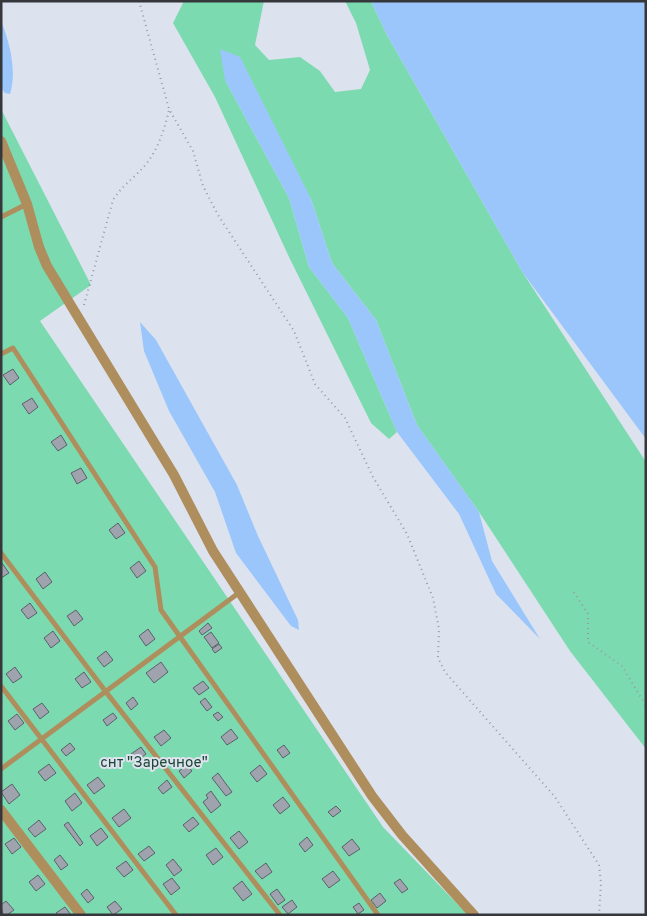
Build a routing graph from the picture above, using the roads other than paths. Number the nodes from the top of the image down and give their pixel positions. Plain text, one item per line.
1 (1, 141) edge
2 (27, 204) junction
3 (1, 217) edge
4 (1, 354) edge
5 (1, 553) edge
6 (241, 592) junction
7 (181, 636) junction
8 (1, 686) edge
9 (106, 692) junction
10 (42, 739) junction
11 (1, 769) edge
12 (1, 810) edge
13 (81, 915) edge
14 (176, 915) edge
15 (280, 915) edge
16 (378, 915) edge
17 (474, 915) edge

1 - 2 street
2 - 3 lane
2 - 6 street
4 - 7 lane
5 - 9 lane
6 - 7 lane
6 - 17 street
7 - 9 lane
7 - 16 lane
8 - 10 lane
9 - 10 lane
9 - 15 lane
10 - 11 lane
10 - 14 lane
12 - 13 street

